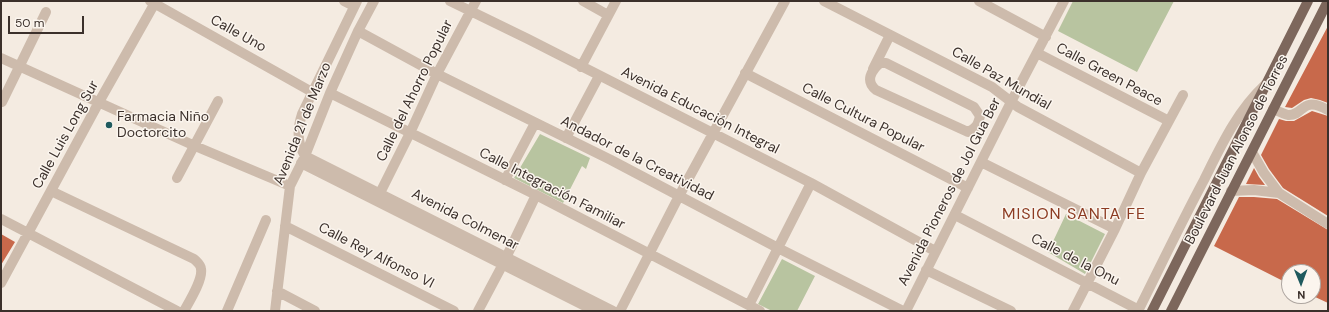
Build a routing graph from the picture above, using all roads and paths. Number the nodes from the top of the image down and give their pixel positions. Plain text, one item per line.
1 (344, 1) edge
2 (374, 1) edge
3 (450, 1) edge
4 (476, 1) edge
5 (582, 1) edge
6 (616, 1) edge
7 (785, 1) edge
8 (824, 1) edge
9 (978, 1) edge
10 (1064, 1) edge
11 (1308, 1) edge
12 (1328, 1) edge
13 (154, 2) edge
14 (355, 4) edge
15 (470, 11) junction
16 (46, 12) dead end
17 (608, 15) junction
18 (358, 30) junction
19 (890, 35) junction
20 (1046, 37) junction
21 (1037, 53) junction
22 (1, 58) edge
23 (19, 66) junction
24 (581, 67) junction
25 (873, 69) junction
26 (745, 73) junction
27 (437, 74) junction
28 (599, 76) junction
29 (1268, 82) junction
30 (312, 92) junction
31 (330, 93) junction
32 (1183, 95) dead end
33 (218, 101) dead end
34 (2, 102) dead end
35 (99, 102) junction
36 (1011, 102) junction
37 (1273, 109) junction
38 (1328, 110) edge
39 (1169, 121) junction
40 (535, 123) junction
41 (410, 133) junction
42 (713, 133) junction
43 (566, 138) junction
44 (195, 146) junction
45 (1252, 152) junction
46 (303, 159) junction
47 (981, 162) junction
48 (1141, 173) junction
49 (177, 178) dead end
50 (505, 180) junction
51 (811, 182) junction
52 (290, 186) junction
53 (968, 188) junction
54 (51, 191) junction
55 (1231, 191) junction
56 (380, 193) junction
57 (1279, 194) junction
58 (536, 195) junction
59 (679, 196) junction
60 (955, 215) junction
61 (1, 219) edge
62 (266, 220) dead end
63 (1328, 224) edge
64 (285, 226) junction
65 (1115, 229) junction
66 (28, 233) junction
67 (778, 248) junction
68 (935, 251) junction
69 (649, 253) junction
70 (505, 261) junction
71 (926, 270) junction
72 (1, 283) edge
73 (1088, 283) junction
74 (277, 291) junction
75 (749, 306) junction
76 (1138, 310) edge
77 (177, 311) edge
78 (184, 311) edge
79 (227, 311) edge
80 (275, 311) edge
81 (315, 311) edge
82 (454, 311) edge
83 (478, 311) edge
84 (594, 311) edge
85 (613, 311) edge
86 (620, 311) edge
87 (760, 311) edge
88 (904, 311) edge
89 (1011, 311) edge
90 (1073, 311) edge
91 (1152, 311) edge
92 (1171, 311) edge

1 - 14 street
2 - 18 street, Avenida 21 de Marzo
3 - 15 street, Avenida Educación Integral
4 - 15 street, Calle del Ahorro Popular
5 - 17 street
6 - 17 street
7 - 26 street
8 - 19 street, Calle Paz Mundial
9 - 20 street
10 - 20 street, Avenida Pioneros de Jol Gua Ber
11 - 29 main road, Boulevard Juan Alonso de Torres
12 - 37 main road, Boulevard Juan Alonso de Torres
13 - 30 street, Calle Uno
13 - 35 street, Calle Luis Long Sur
14 - 30 street
15 - 24 street, Avenida Educación Integral
15 - 27 street, Calle del Ahorro Popular
16 - 23 street
17 - 24 street
18 - 27 street, Andador de la Creatividad
18 - 31 street, Avenida 21 de Marzo
19 - 25 street
19 - 36 street, Calle Paz Mundial
20 - 21 street, Avenida Pioneros de Jol Gua Ber
21 - 36 street, Avenida Pioneros de Jol Gua Ber
21 - 39 street, Calle Green Peace
22 - 23 street
23 - 34 street
23 - 35 street
24 - 28 street, Avenida Educación Integral
25 - 25 street
26 - 42 street
26 - 53 street, Calle Cultura Popular
27 - 40 street, Andador de la Creatividad
27 - 41 street, Calle del Ahorro Popular
28 - 42 street, Avenida Educación Integral
28 - 43 street
29 - 76 street
29 - 91 main road, Boulevard Juan Alonso de Torres
30 - 46 street
31 - 41 street, Calle Integración Familiar
31 - 46 street, Avenida 21 de Marzo
32 - 39 street
33 - 44 street
35 - 44 street
35 - 54 street, Calle Luis Long Sur
36 - 47 street, Avenida Pioneros de Jol Gua Ber
36 - 48 street, Calle Paz Mundial
37 - 38 street
37 - 45 main road, Boulevard Juan Alonso de Torres
39 - 48 street
40 - 43 street, Andador de la Creatividad
40 - 50 street
41 - 50 street, Calle Integración Familiar
41 - 56 street, Calle del Ahorro Popular
42 - 51 street, Avenida Educación Integral
42 - 59 street
43 - 59 street, Andador de la Creatividad
44 - 49 street
44 - 52 street
45 - 55 main road, Boulevard Juan Alonso de Torres
45 - 57 street
46 - 52 street, Avenida 21 de Marzo
46 - 56 street, Avenida Colmenar
46 - 70 street, Avenida Colmenar
47 - 53 street, Avenida Pioneros de Jol Gua Ber
47 - 65 street
48 - 65 street
50 - 58 street, Calle Integración Familiar
51 - 67 street
51 - 68 street, Avenida Educación Integral
52 - 64 street, Avenida 21 de Marzo
53 - 60 street, Avenida Pioneros de Jol Gua Ber
54 - 66 street, Calle Luis Long Sur
54 - 78 street
55 - 57 street
55 - 92 main road, Boulevard Juan Alonso de Torres
56 - 70 street, Avenida Colmenar
57 - 63 street
58 - 69 street, Calle Integración Familiar
58 - 70 street
59 - 67 street, Andador de la Creatividad
59 - 69 street
60 - 68 street, Avenida Pioneros de Jol Gua Ber
60 - 73 street, Calle de la Onu
61 - 66 street
62 - 79 street
64 - 74 street, Avenida 21 de Marzo
64 - 82 street, Calle Rey Alfonso VI
65 - 73 street
66 - 72 street, Calle Luis Long Sur
66 - 77 street
67 - 75 street
67 - 88 street, Andador de la Creatividad
68 - 71 street, Avenida Pioneros de Jol Gua Ber
69 - 75 street, Calle Integración Familiar
69 - 86 street
70 - 83 street
70 - 84 street, Avenida Colmenar
70 - 85 street, Avenida Colmenar
71 - 88 street, Avenida Pioneros de Jol Gua Ber
71 - 89 street
73 - 76 street, Calle de la Onu
73 - 90 street
74 - 80 street, Avenida 21 de Marzo
74 - 81 street
75 - 87 street, Calle Integración Familiar

